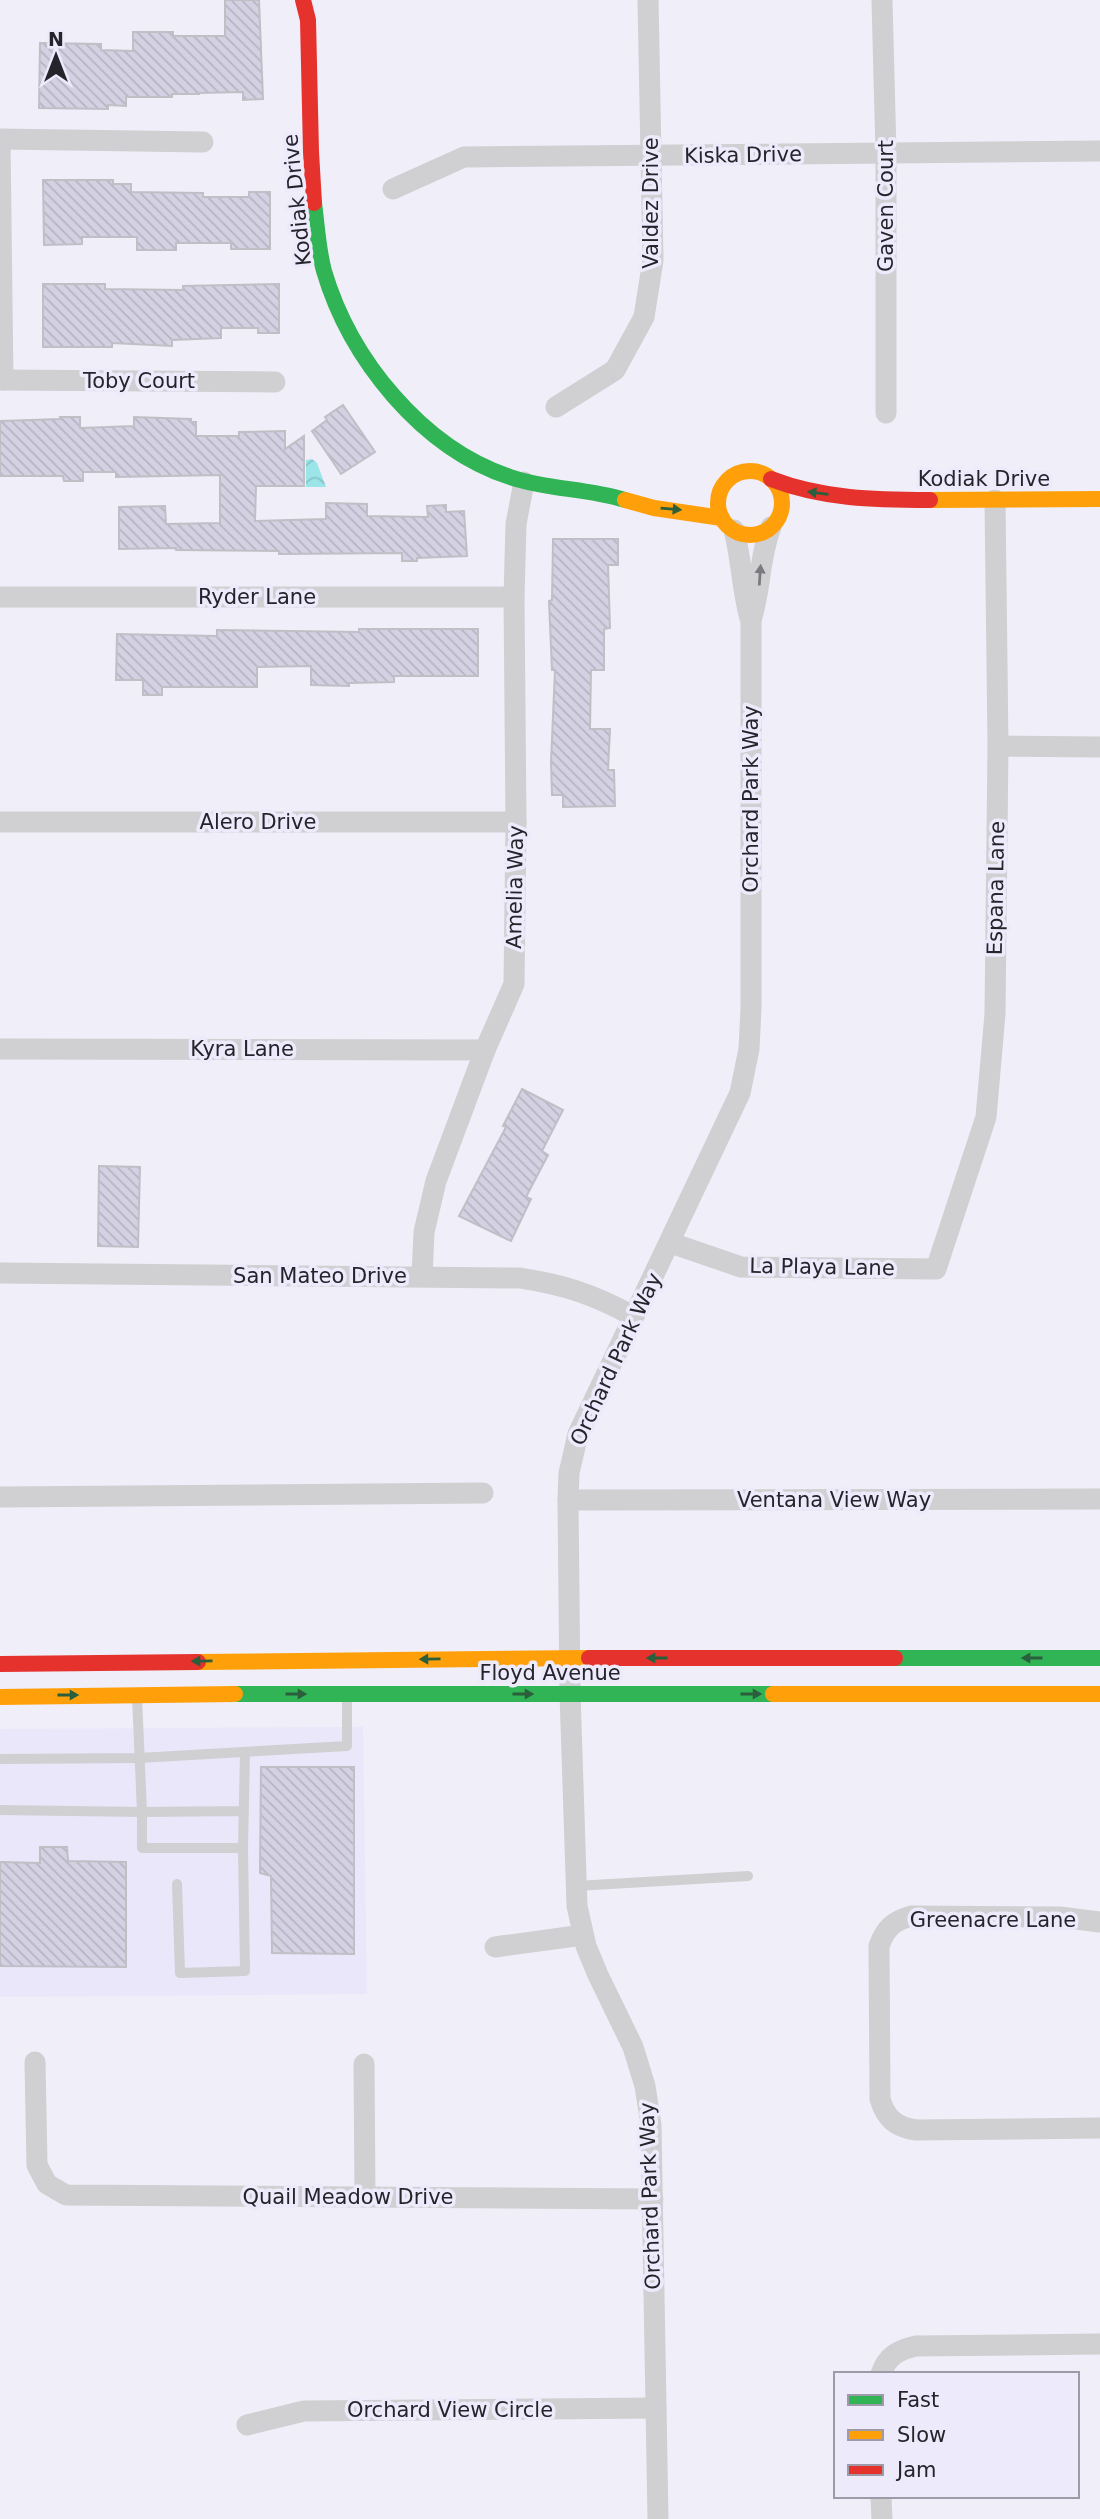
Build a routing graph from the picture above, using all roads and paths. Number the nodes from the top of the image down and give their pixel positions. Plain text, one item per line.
1 (303, 0) edge
2 (313, 0) edge
3 (648, 0) edge
4 (882, 0) edge
5 (308, 20) junction
6 (0, 140) edge
7 (203, 142) dead end
8 (1100, 152) edge
9 (886, 153) junction
10 (652, 156) junction
11 (393, 189) dead end
12 (1, 380) edge
13 (275, 382) dead end
14 (556, 407) dead end
15 (886, 413) dead end
16 (771, 479) junction
17 (524, 482) junction
18 (725, 483) junction
19 (702, 489) dead end
20 (657, 492) dead end
21 (620, 499) junction
22 (1100, 499) edge
23 (995, 500) junction
24 (868, 501) junction
25 (821, 511) dead end
26 (799, 514) dead end
27 (774, 523) junction
28 (728, 524) junction
29 (0, 597) edge
30 (514, 597) junction
31 (751, 622) junction
32 (998, 746) junction
33 (1100, 747) edge
34 (0, 822) edge
35 (516, 822) junction
36 (0, 1049) edge
37 (485, 1050) junction
38 (671, 1242) junction
39 (936, 1269) joint
40 (0, 1273) edge
41 (422, 1276) junction
42 (632, 1316) junction
43 (482, 1493) dead end
44 (0, 1497) edge
45 (568, 1500) junction
46 (1100, 1500) edge
47 (569, 1658) junction
48 (1100, 1658) edge
49 (0, 1664) edge
50 (137, 1694) junction
51 (346, 1694) junction
52 (570, 1694) junction
53 (1100, 1694) edge
54 (0, 1697) edge
55 (246, 1752) junction
56 (139, 1758) junction
57 (0, 1759) edge
58 (0, 1810) edge
59 (244, 1811) junction
60 (142, 1812) junction
61 (243, 1848) junction
62 (748, 1877) dead end
63 (177, 1884) dead end
64 (576, 1886) junction
65 (1100, 1922) edge
66 (583, 1935) junction
67 (495, 1947) dead end
68 (36, 2062) dead end
69 (364, 2064) dead end
70 (1100, 2128) edge
71 (365, 2197) junction
72 (653, 2199) junction
73 (1100, 2344) edge
74 (885, 2365) edge
75 (656, 2409) junction
76 (247, 2425) dead end
77 (881, 2498) edge
78 (658, 2519) edge
79 (881, 2519) edge

1 - 5 street, Kodiak Drive
2 - 5 street, Kodiak Drive
3 - 10 street, Valdez Drive
4 - 9 street, Gaven Court
5 - 17 street, Kodiak Drive
6 - 7 street
6 - 12 street
8 - 9 street, Kiska Drive
9 - 10 street, Kiska Drive
9 - 15 street, Gaven Court
10 - 11 street, Kiska Drive
10 - 14 street, Valdez Drive
12 - 13 street, Toby Court
16 - 18 street
24 -> 16 street, Kodiak Drive
16 - 27 street
17 - 21 street, Kodiak Drive
17 - 30 street, Amelia Way
18 - 19 street
18 - 28 street
20 - 21 street, Kodiak Drive
21 -> 28 street, Kodiak Drive
22 - 23 street, Kodiak Drive
23 - 24 street, Kodiak Drive
23 - 32 street, Espana Lane
24 - 25 street, Kodiak Drive
26 - 27 street
27 - 28 street
31 -> 27 street, Orchard Park Way
28 - 31 street, Orchard Park Way
29 - 30 street, Ryder Lane
30 - 35 street, Amelia Way
31 - 38 street, Orchard Park Way
32 - 33 street
32 - 39 street, Espana Lane
34 - 35 street, Alero Drive
35 - 37 street, Amelia Way
36 - 37 street, Kyra Lane
37 - 41 street, Amelia Way
38 - 39 street, La Playa Lane
38 - 42 street, Orchard Park Way
40 - 41 street, San Mateo Drive
41 - 42 street, San Mateo Drive
42 - 45 street, Orchard Park Way
43 - 44 street
45 - 46 street, Ventana View Way
45 - 47 street, Orchard Park Way
48 -> 47 street, Floyd Avenue
47 -> 49 street, Floyd Avenue
47 - 52 street, Orchard Park Way
50 -> 51 street, Floyd Avenue
54 -> 50 street, Floyd Avenue
50 - 56 lane
51 -> 52 street, Floyd Avenue
51 - 55 lane
52 -> 53 street, Floyd Avenue
52 - 64 street, Orchard Park Way
55 - 56 lane
55 - 59 lane
56 - 57 lane
56 - 60 lane
58 - 60 lane
59 - 60 lane
59 - 61 lane
60 - 61 lane
61 - 63 lane
62 - 64 lane
64 - 66 street, Orchard Park Way
65 - 70 street, Greenacre Lane
66 - 67 street
66 - 72 street, Orchard Park Way
68 - 71 street, Quail Meadow Drive
69 - 71 street
71 - 72 street, Quail Meadow Drive
72 - 75 street, Orchard Park Way
73 - 74 street
75 - 76 street, Orchard View Circle
75 - 78 street, Orchard Park Way
77 - 79 street

